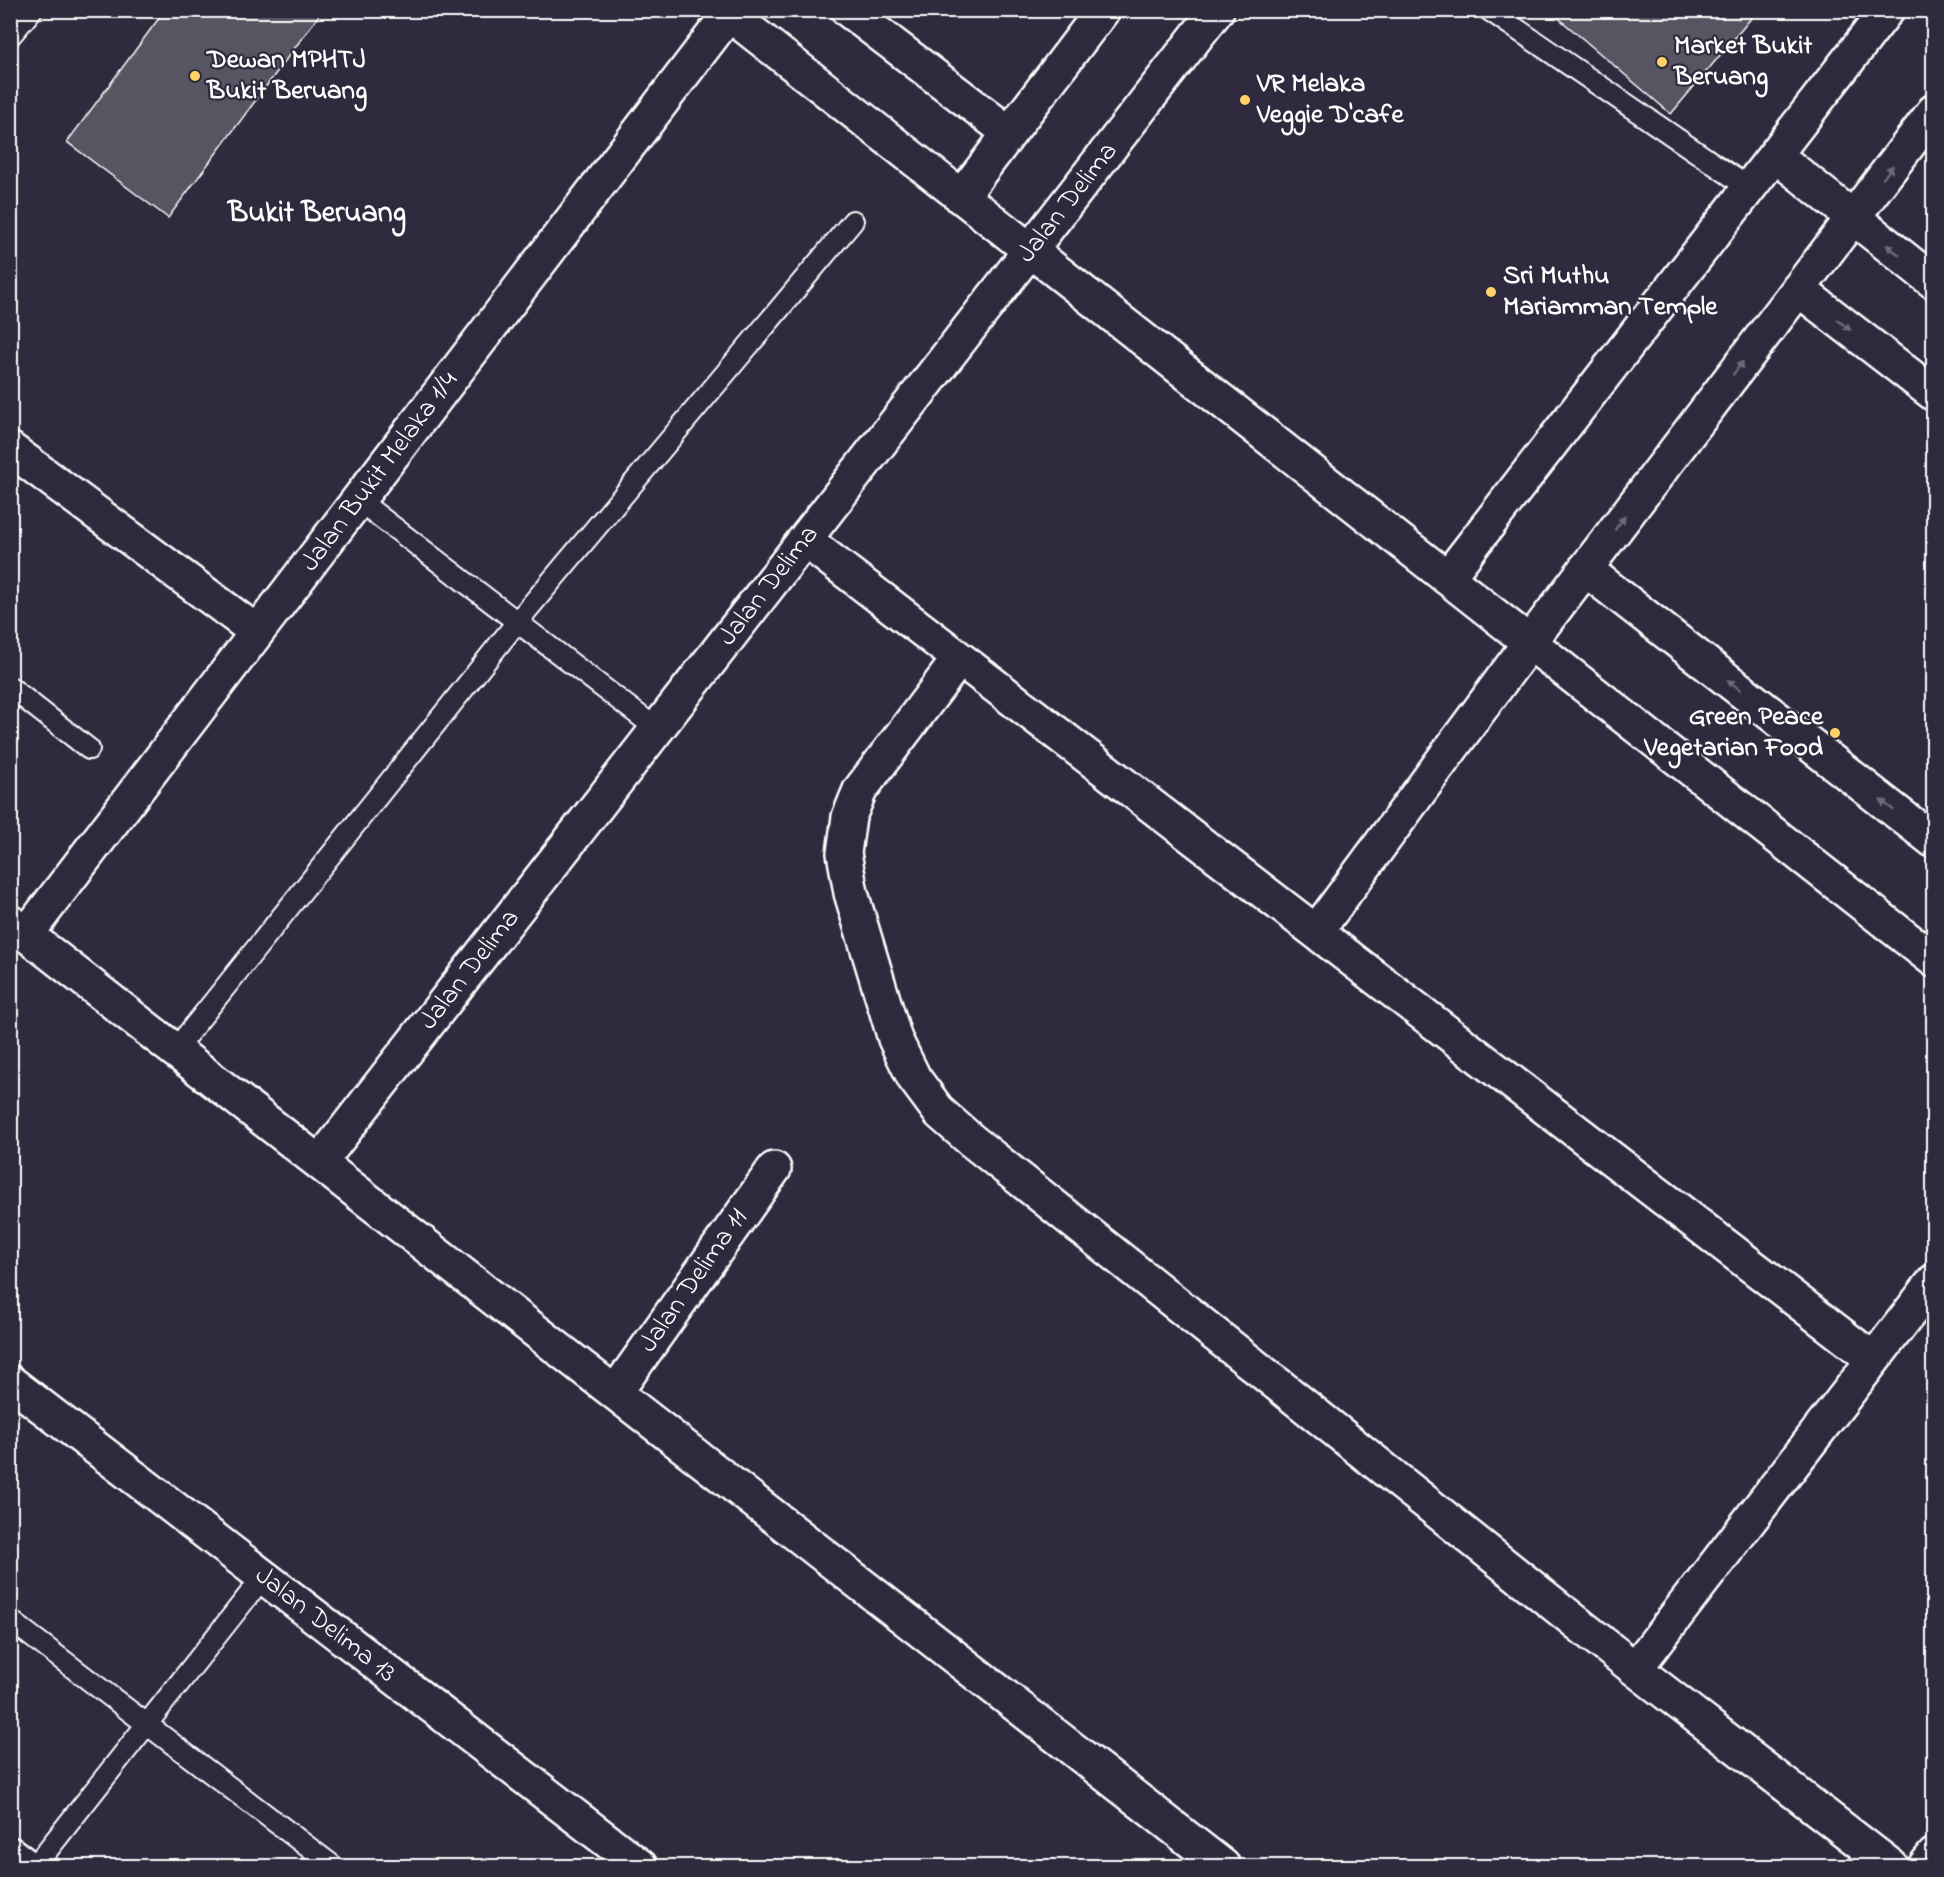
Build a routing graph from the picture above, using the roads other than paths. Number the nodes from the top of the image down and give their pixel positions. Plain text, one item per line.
1 (32, 10) edge
2 (1103, 10) edge
3 (1217, 10) edge
4 (1489, 10) edge
5 (1887, 10) edge
6 (727, 12) edge
7 (852, 12) edge
8 (10, 36) edge
9 (1934, 111) edge
10 (1008, 132) junction
11 (1775, 155) junction
12 (1749, 188) junction
13 (961, 196) junction
14 (1852, 218) junction
15 (853, 221) dead end
16 (1030, 251) junction
17 (1934, 282) edge
18 (1798, 289) junction
19 (1934, 394) edge
20 (10, 449) edge
21 (358, 500) junction
22 (805, 540) junction
23 (1585, 569) junction
24 (1447, 578) junction
25 (517, 622) junction
26 (257, 632) junction
27 (1529, 643) junction
28 (959, 659) junction
29 (10, 687) edge
30 (657, 729) junction
31 (89, 749) dead end
32 (1934, 841) edge
33 (18, 928) edge
34 (1316, 932) junction
35 (1934, 960) edge
36 (175, 1050) junction
37 (320, 1162) junction
38 (774, 1169) dead end
39 (1934, 1281) edge
40 (1873, 1359) junction
41 (10, 1382) edge
42 (615, 1393) junction
43 (263, 1577) junction
44 (10, 1620) edge
45 (1635, 1669) junction
46 (147, 1724) junction
47 (10, 1854) edge
48 (1934, 1855) edge
49 (26, 1866) edge
50 (35, 1866) edge
51 (333, 1866) edge
52 (640, 1866) edge
53 (1223, 1866) edge
54 (1891, 1866) edge
55 (1925, 1866) edge

1 - 8 lane
2 - 10 street
3 - 16 street, Jalan Delima
4 - 12 lane
5 - 11 street
6 - 13 street
6 - 21 street, Jalan Bukit Melaka 1/4
7 - 10 street
14 -> 9 street
10 - 13 street
11 - 12 street
11 - 14 street
12 - 24 street
13 - 16 street
17 -> 14 street
14 - 18 street
15 - 25 lane
16 - 22 street, Jalan Delima
16 - 24 street
18 -> 19 street
23 -> 18 street
20 - 26 street
21 - 25 lane
21 - 26 street, Jalan Bukit Melaka 1/4
22 - 28 street
22 - 30 street, Jalan Delima
23 - 27 street
32 -> 23 street
24 - 27 street
25 - 30 lane
25 - 36 lane
26 - 33 street, Jalan Bukit Melaka 1/4
27 - 34 street
27 - 35 street
28 - 34 street
28 - 45 street
29 - 31 lane
30 - 37 street, Jalan Delima
33 - 36 street
34 - 40 street
36 - 37 street
37 - 42 street
38 - 42 street, Jalan Delima 11
39 - 40 street
40 - 45 street
41 - 43 street, Jalan Delima 13
42 - 53 street
43 - 46 lane
43 - 52 street, Jalan Delima 13
44 - 46 lane
45 - 54 street
46 - 50 lane
46 - 51 lane
47 - 49 street
48 - 55 street

